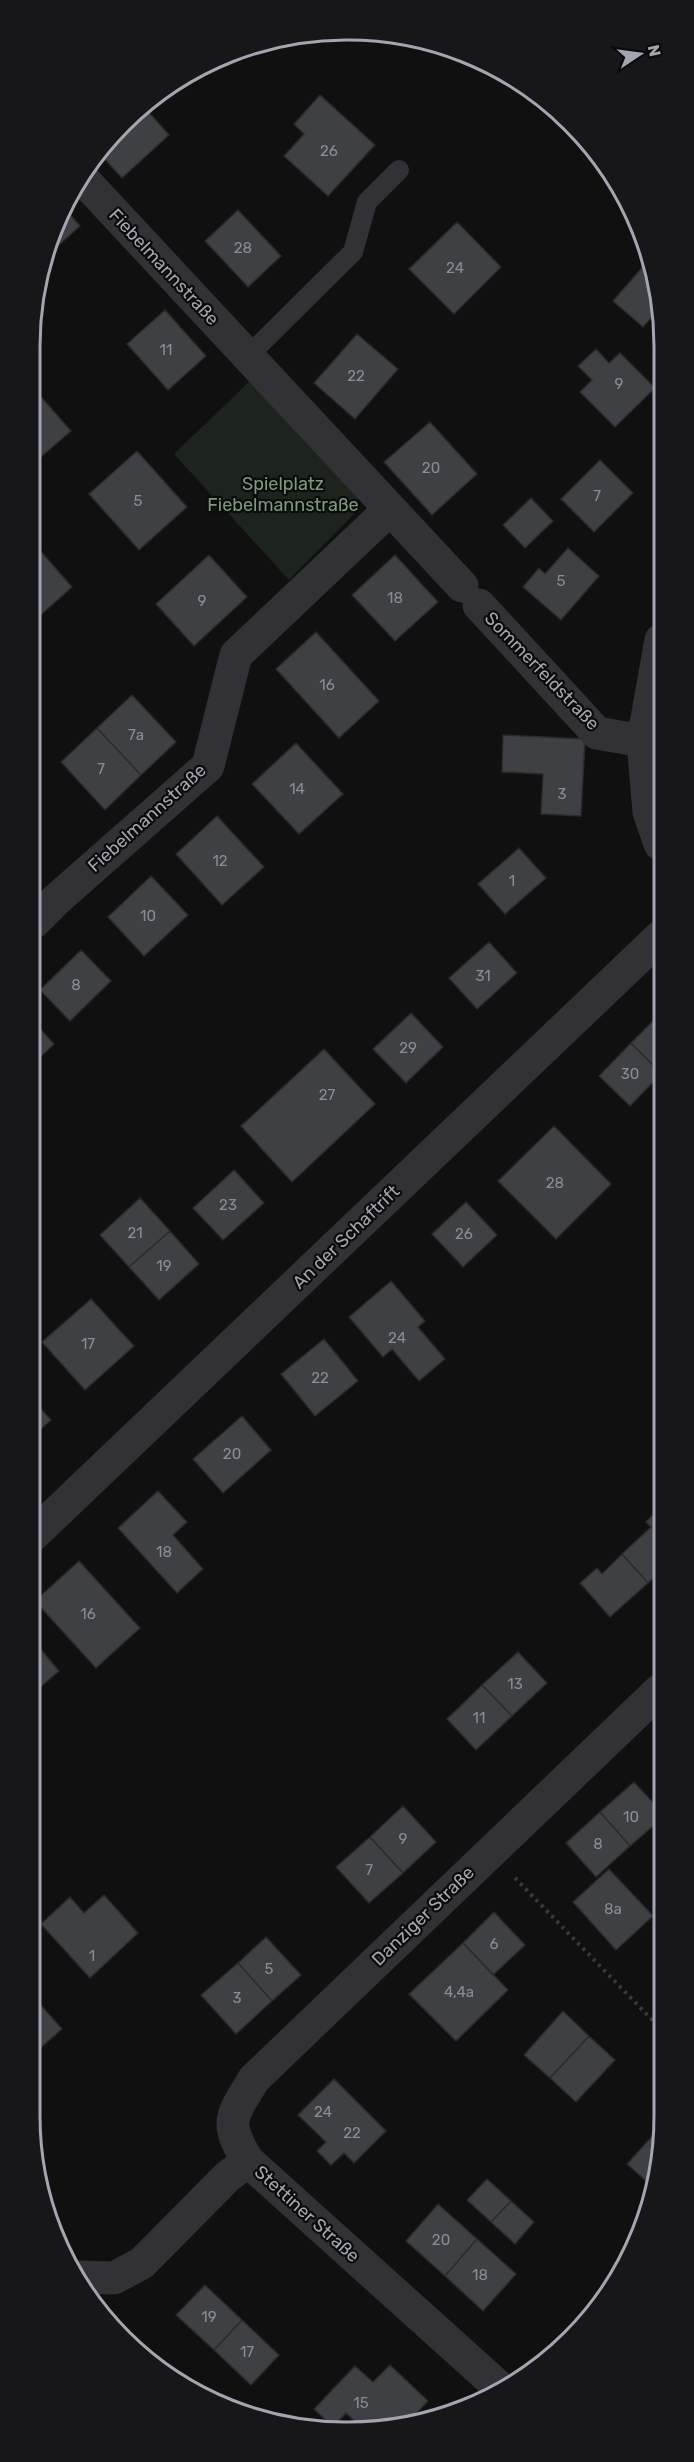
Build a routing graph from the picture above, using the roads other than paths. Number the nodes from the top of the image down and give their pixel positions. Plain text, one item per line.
1 (399, 171) dead end
2 (88, 184) edge
3 (247, 357) junction
4 (390, 509) junction
5 (471, 596) joint
6 (654, 679) edge
7 (643, 741) junction
8 (654, 827) edge
9 (40, 917) edge
10 (654, 944) edge
11 (40, 1528) edge
12 (654, 1696) edge
13 (248, 2161) junction
14 (87, 2277) edge
15 (495, 2383) edge

1 - 3 lane
2 - 3 street, Fiebelmannstraße
3 - 4 street, Fiebelmannstraße
4 - 5 street, Fiebelmannstraße
4 - 9 street, Fiebelmannstraße
5 - 7 street, Sommerfeldstraße
6 - 7 street
7 - 8 street
10 - 11 street, An der Schaftrift
12 - 13 street, Danziger Straße
13 - 14 street, Stettiner Straße
13 - 15 street, Stettiner Straße

